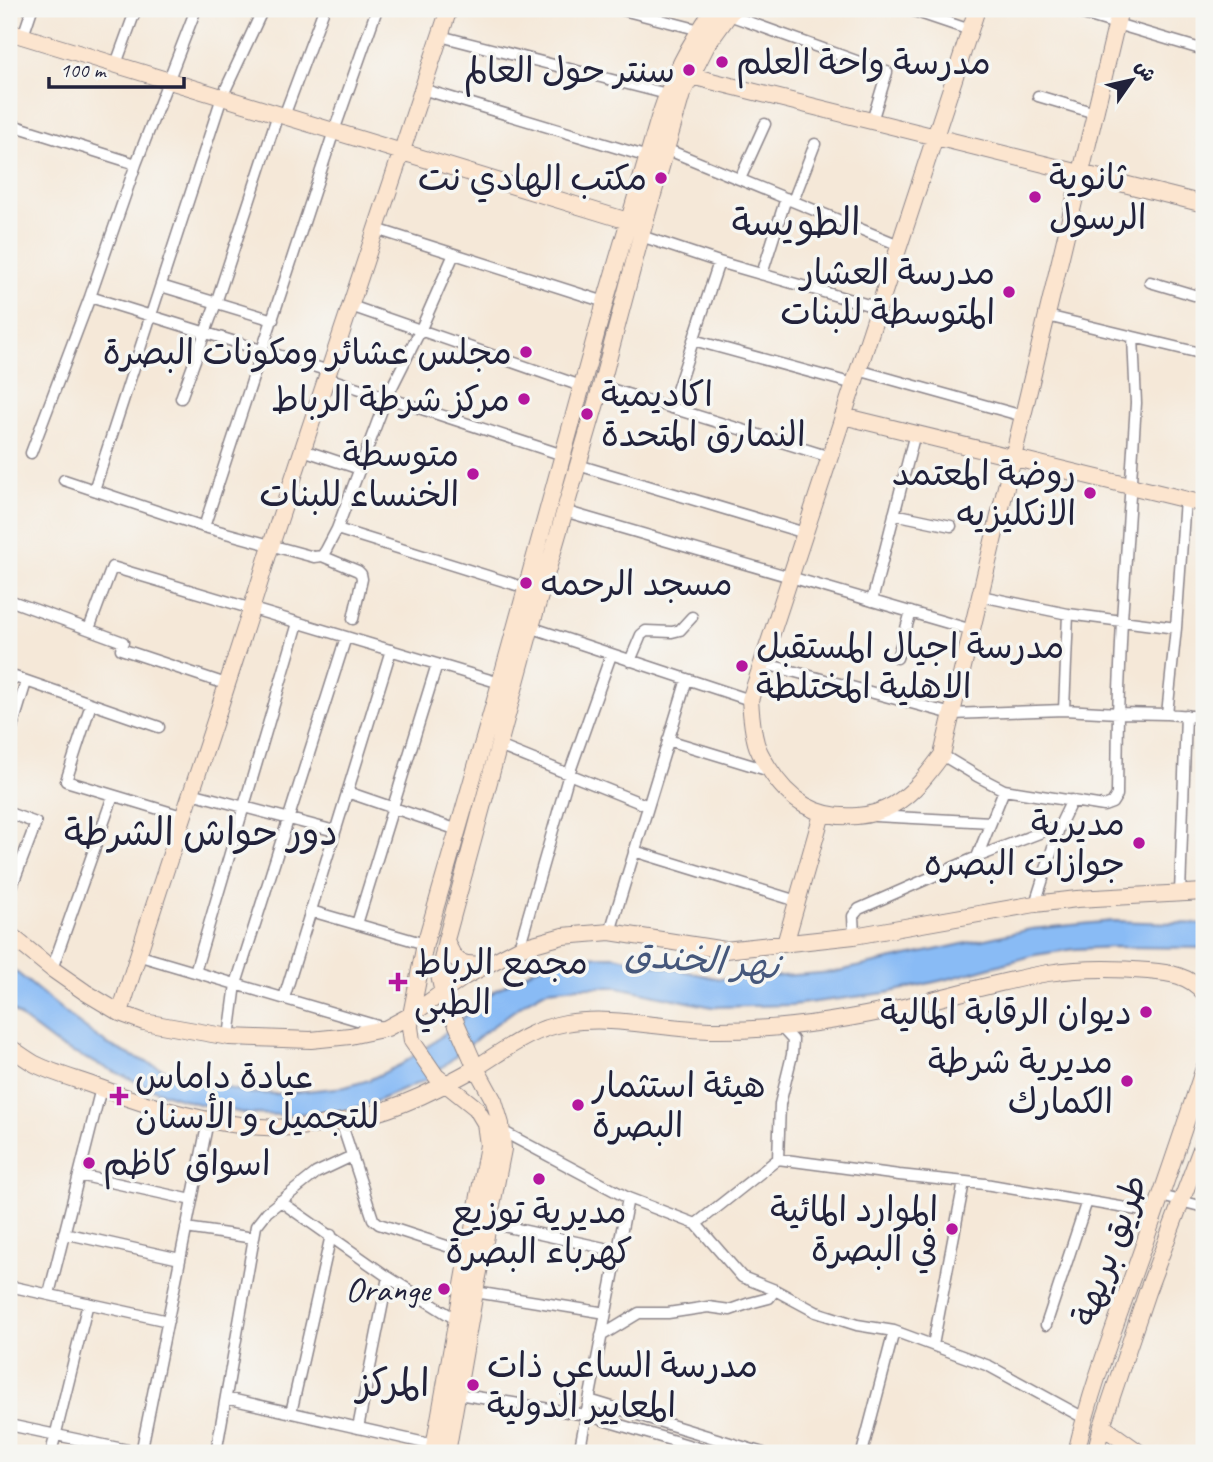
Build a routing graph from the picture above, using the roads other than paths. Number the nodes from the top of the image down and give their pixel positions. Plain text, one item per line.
1 (32, 9) edge
2 (136, 9) edge
3 (196, 9) edge
4 (263, 9) edge
5 (324, 9) edge
6 (377, 9) edge
7 (449, 9) edge
8 (619, 9) edge
9 (908, 9) edge
10 (977, 9) edge
11 (1066, 9) edge
12 (726, 11) edge
13 (1118, 17) edge
14 (970, 30) junction
15 (16, 34) edge
16 (440, 36) junction
17 (700, 37) junction
18 (1204, 50) edge
19 (116, 64) junction
20 (691, 76) junction
21 (169, 80) junction
22 (422, 89) junction
23 (667, 94) junction
24 (1038, 96) dead end
25 (222, 97) junction
26 (1095, 113) junction
27 (281, 115) junction
28 (872, 121) junction
29 (9, 124) edge
30 (765, 124) dead end
31 (334, 131) junction
32 (935, 137) junction
33 (815, 144) dead end
34 (666, 149) junction
35 (401, 152) junction
36 (649, 157) junction
37 (136, 164) junction
38 (1081, 173) junction
39 (740, 179) junction
40 (790, 199) junction
41 (1204, 204) edge
42 (628, 222) junction
43 (376, 229) junction
44 (641, 236) junction
45 (899, 244) junction
46 (454, 254) junction
47 (719, 262) junction
48 (762, 274) junction
49 (1150, 282) dead end
50 (161, 286) junction
51 (1204, 291) edge
52 (90, 297) junction
53 (606, 297) junction
54 (625, 298) junction
55 (216, 303) junction
56 (351, 306) junction
57 (878, 308) junction
58 (151, 315) junction
59 (1047, 316) junction
60 (273, 320) junction
61 (421, 331) junction
62 (205, 332) junction
63 (1133, 337) junction
64 (694, 340) junction
65 (262, 351) junction
66 (1204, 354) edge
67 (328, 375) junction
68 (856, 377) junction
69 (581, 386) junction
70 (601, 386) junction
71 (181, 398) dead end
72 (386, 398) junction
73 (671, 408) junction
74 (843, 416) junction
75 (1023, 416) junction
76 (915, 433) junction
77 (303, 450) junction
78 (31, 453) dead end
79 (563, 455) junction
80 (830, 457) junction
81 (1013, 457) junction
82 (578, 465) junction
83 (360, 469) junction
84 (64, 480) dead end
85 (1129, 486) junction
86 (94, 490) junction
87 (1185, 499) junction
88 (1204, 504) edge
89 (564, 512) junction
90 (894, 514) junction
91 (951, 526) dead end
92 (204, 527) junction
93 (337, 529) junction
94 (805, 533) junction
95 (271, 545) junction
96 (321, 556) junction
97 (790, 577) junction
98 (526, 588) junction
99 (981, 596) junction
100 (9, 600) edge
101 (872, 601) junction
102 (252, 609) junction
103 (911, 612) junction
104 (1068, 614) junction
105 (692, 617) dead end
106 (353, 619) dead end
107 (1122, 620) junction
108 (298, 622) junction
109 (524, 625) junction
110 (1176, 628) junction
111 (89, 629) junction
112 (972, 630) junction
113 (346, 637) junction
114 (391, 650) junction
115 (611, 655) junction
116 (897, 658) dead end
117 (631, 661) junction
118 (762, 663) junction
119 (437, 664) junction
120 (9, 676) edge
121 (687, 679) junction
122 (26, 681) junction
123 (500, 683) junction
124 (226, 684) junction
125 (750, 700) junction
126 (91, 704) junction
127 (1064, 710) junction
128 (1118, 713) junction
129 (1167, 713) junction
130 (953, 714) junction
131 (1186, 715) junction
132 (1204, 717) edge
133 (159, 727) dead end
134 (9, 738) edge
135 (668, 740) junction
136 (499, 746) junction
137 (942, 755) junction
138 (770, 771) junction
139 (569, 774) junction
140 (1004, 790) junction
141 (347, 792) junction
142 (191, 793) junction
143 (113, 796) junction
144 (1072, 800) junction
145 (648, 806) junction
146 (244, 807) junction
147 (392, 808) junction
148 (9, 813) edge
149 (822, 814) junction
150 (866, 815) junction
151 (182, 817) junction
152 (288, 819) junction
153 (992, 822) junction
154 (1060, 825) junction
155 (458, 830) junction
156 (335, 831) junction
157 (634, 851) junction
158 (977, 857) junction
159 (1204, 892) edge
160 (9, 894) edge
161 (1180, 894) junction
162 (797, 901) junction
163 (1035, 904) junction
164 (311, 911) junction
165 (357, 924) junction
166 (610, 932) junction
167 (9, 934) edge
168 (854, 936) junction
169 (446, 940) junction
170 (425, 944) junction
171 (785, 944) junction
172 (519, 948) junction
173 (137, 955) junction
174 (491, 963) junction
175 (52, 969) junction
176 (195, 972) junction
177 (236, 984) junction
178 (443, 993) junction
179 (1204, 993) edge
180 (284, 998) junction
181 (120, 1013) junction
182 (411, 1015) junction
183 (387, 1028) junction
184 (782, 1028) junction
185 (229, 1037) junction
186 (9, 1047) edge
187 (475, 1068) junction
188 (1204, 1068) edge
189 (441, 1080) junction
190 (101, 1088) junction
191 (208, 1121) junction
192 (341, 1122) junction
193 (502, 1130) junction
194 (1204, 1141) edge
195 (352, 1156) junction
196 (778, 1159) junction
197 (79, 1175) junction
198 (964, 1182) junction
199 (1161, 1196) junction
200 (628, 1198) junction
201 (192, 1200) junction
202 (280, 1201) junction
203 (1087, 1201) junction
204 (1181, 1202) junction
205 (1204, 1208) edge
206 (1156, 1213) junction
207 (489, 1223) junction
208 (696, 1224) junction
209 (186, 1228) junction
210 (64, 1233) junction
211 (331, 1235) junction
212 (254, 1238) junction
213 (473, 1250) junction
214 (618, 1251) junction
215 (180, 1259) junction
216 (388, 1277) junction
217 (9, 1286) edge
218 (775, 1290) junction
219 (475, 1292) junction
220 (49, 1294) junction
221 (88, 1303) junction
222 (606, 1313) junction
223 (457, 1320) junction
224 (168, 1321) junction
225 (1046, 1325) dead end
226 (894, 1331) junction
227 (601, 1336) junction
228 (933, 1345) junction
229 (451, 1392) junction
230 (226, 1398) junction
231 (589, 1400) junction
232 (291, 1413) junction
233 (586, 1415) junction
234 (1084, 1418) junction
235 (9, 1426) edge
236 (1102, 1426) junction
237 (358, 1427) junction
238 (55, 1435) junction
239 (727, 1448) edge
240 (438, 1451) edge
241 (126, 1452) edge
242 (51, 1453) edge
243 (141, 1453) edge
244 (216, 1453) edge
245 (579, 1453) edge
246 (715, 1453) edge
247 (762, 1453) edge
248 (862, 1453) edge
249 (1076, 1453) edge
250 (1095, 1453) edge
251 (1140, 1453) edge

1 - 15 street
2 - 19 street
3 - 21 street
4 - 25 street
5 - 27 street
6 - 31 street
7 - 16 main road
8 - 17 street
9 - 14 street
10 - 14 main road
11 - 13 street
12 - 17 main road
12 - 28 street
13 - 18 street
13 - 26 main road
14 - 32 main road
15 - 19 main road
16 - 22 main road
16 - 23 street
17 - 20 main road
17 - 23 main road
19 - 21 main road
20 - 28 main road
20 - 34 main road
21 - 25 main road
21 - 37 street
22 - 35 main road
22 - 36 street
23 - 36 main road
24 - 26 street
25 - 27 main road
25 - 50 street
26 - 38 main road
27 - 31 main road
27 - 55 street
28 - 32 main road
29 - 37 street
30 - 39 street
31 - 35 main road
31 - 60 street
32 - 38 main road
32 - 45 main road
33 - 40 street
34 - 39 street
34 - 44 main road
35 - 42 main road
35 - 43 main road
36 - 42 main road
37 - 52 street
38 - 41 main road
38 - 59 main road
39 - 40 street
40 - 45 street
40 - 48 street
42 - 53 main road
43 - 46 street
43 - 56 main road
44 - 47 street
44 - 54 main road
45 - 57 main road
46 - 53 street
46 - 61 street
47 - 48 street
47 - 64 street
48 - 57 street
49 - 51 street
50 - 55 street
50 - 58 street
52 - 58 street
52 - 78 street
53 - 54 main road
53 - 69 main road
54 - 70 main road
55 - 60 street
55 - 62 street
56 - 61 street
56 - 67 main road
57 - 68 main road
58 - 62 street
58 - 86 street
59 - 63 street
59 - 75 main road
60 - 65 street
61 - 69 street
61 - 72 street
62 - 65 street
62 - 71 street
63 - 66 street
63 - 85 street
64 - 68 street
64 - 73 street
65 - 67 street
65 - 92 street
67 - 72 street
67 - 77 main road
68 - 74 main road
68 - 75 street
69 - 79 main road
70 - 73 street
70 - 82 main road
72 - 79 street
72 - 83 street
73 - 80 street
74 - 76 main road
74 - 80 main road
75 - 81 main road
76 - 81 main road
76 - 90 street
77 - 83 street
77 - 95 main road
79 - 98 main road
80 - 94 main road
81 - 85 main road
81 - 99 main road
82 - 89 main road
82 - 94 street
83 - 93 street
84 - 86 street
85 - 87 main road
85 - 107 street
86 - 92 street
87 - 88 main road
87 - 110 street
89 - 97 street
89 - 109 main road
90 - 91 street
90 - 101 street
92 - 95 street
93 - 96 street
93 - 98 street
94 - 97 main road
95 - 96 street
95 - 102 main road
96 - 106 street
97 - 101 street
97 - 118 main road
98 - 109 main road
99 - 104 street
99 - 112 main road
100 - 111 street
101 - 103 street
102 - 108 street
102 - 111 street
102 - 124 main road
103 - 112 street
103 - 116 street
104 - 107 street
104 - 127 street
105 - 117 street
107 - 110 street
107 - 128 street
108 - 113 street
108 - 146 street
109 - 115 street
109 - 123 main road
109 - 136 main road
110 - 129 street
111 - 124 street
112 - 130 main road
113 - 114 street
113 - 152 street
114 - 119 street
114 - 141 street
115 - 117 street
115 - 139 street
117 - 121 street
118 - 125 main road
118 - 130 street
119 - 123 street
119 - 147 street
120 - 122 street
121 - 125 street
121 - 135 street
122 - 126 street
122 - 134 street
123 - 155 main road
124 - 142 main road
125 - 138 main road
126 - 133 street
126 - 143 street
127 - 128 street
127 - 130 street
128 - 129 street
128 - 144 street
129 - 131 street
130 - 137 main road
131 - 132 street
131 - 161 street
135 - 138 street
135 - 145 street
136 - 139 street
136 - 169 main road
137 - 140 street
137 - 150 main road
138 - 149 main road
139 - 145 street
139 - 172 street
140 - 144 street
140 - 153 street
141 - 147 street
141 - 156 street
142 - 146 street
142 - 151 main road
143 - 151 street
143 - 175 street
144 - 154 street
145 - 157 street
146 - 152 street
146 - 176 street
147 - 155 street
147 - 165 street
148 - 160 street
149 - 150 main road
149 - 162 main road
150 - 153 street
151 - 173 main road
152 - 156 street
152 - 177 street
153 - 158 street
154 - 158 street
154 - 163 street
155 - 170 main road
156 - 164 street
157 - 162 street
157 - 166 street
158 - 168 street
159 - 161 main road
161 - 163 main road
162 - 171 main road
163 - 168 main road
164 - 165 street
164 - 180 street
165 - 170 street
166 - 171 main road
166 - 172 main road
167 - 175 main road
168 - 171 main road
169 - 174 main road
169 - 178 main road
170 - 182 main road
172 - 174 main road
173 - 176 street
173 - 181 main road
174 - 178 main road
175 - 181 main road
176 - 177 street
177 - 180 street
177 - 185 street
178 - 182 main road
178 - 187 main road
179 - 184 main road
180 - 183 street
181 - 185 main road
182 - 183 main road
182 - 189 main road
183 - 185 main road
184 - 187 main road
184 - 196 street
186 - 190 main road
187 - 189 main road
187 - 193 main road
188 - 199 main road, طريق بريهة
189 - 192 main road
189 - 213 main road
190 - 191 main road
190 - 197 street
191 - 192 main road
191 - 201 street
192 - 195 street
193 - 200 street
193 - 207 main road
194 - 204 main road, طريق بريهة
195 - 202 street
195 - 213 street
196 - 198 street
196 - 208 street
197 - 201 street
197 - 210 street
198 - 203 street
198 - 228 street
199 - 204 street
199 - 206 main road, طريق بريهة
200 - 208 street
200 - 214 street
201 - 209 street
202 - 211 street
202 - 212 street
203 - 206 street
203 - 225 street
204 - 205 street
204 - 236 main road, طريق بريهة
206 - 234 main road, طريق بريهة
207 - 213 main road
207 - 214 street
208 - 218 street
209 - 212 street
209 - 215 street
210 - 215 street
210 - 220 street
211 - 216 street
211 - 232 street
212 - 230 street
213 - 219 main road
213 - 223 main road
214 - 222 street
215 - 224 street
216 - 223 street
216 - 237 street
217 - 220 street
218 - 226 street
218 - 227 street
219 - 222 street
219 - 229 main road
220 - 221 street
221 - 224 street
221 - 238 street
222 - 227 street
223 - 229 main road
224 - 243 street
226 - 228 street
226 - 248 street
227 - 231 street
228 - 234 street
229 - 233 street
229 - 240 main road
230 - 232 street
230 - 244 street
231 - 233 street
231 - 239 street
232 - 237 street
233 - 245 street
233 - 246 street
234 - 249 main road, طريق بريهة
235 - 238 street
236 - 250 main road, طريق بريهة
236 - 251 main road
237 - 240 street
238 - 241 street
238 - 242 street
239 - 247 street
241 - 243 street

